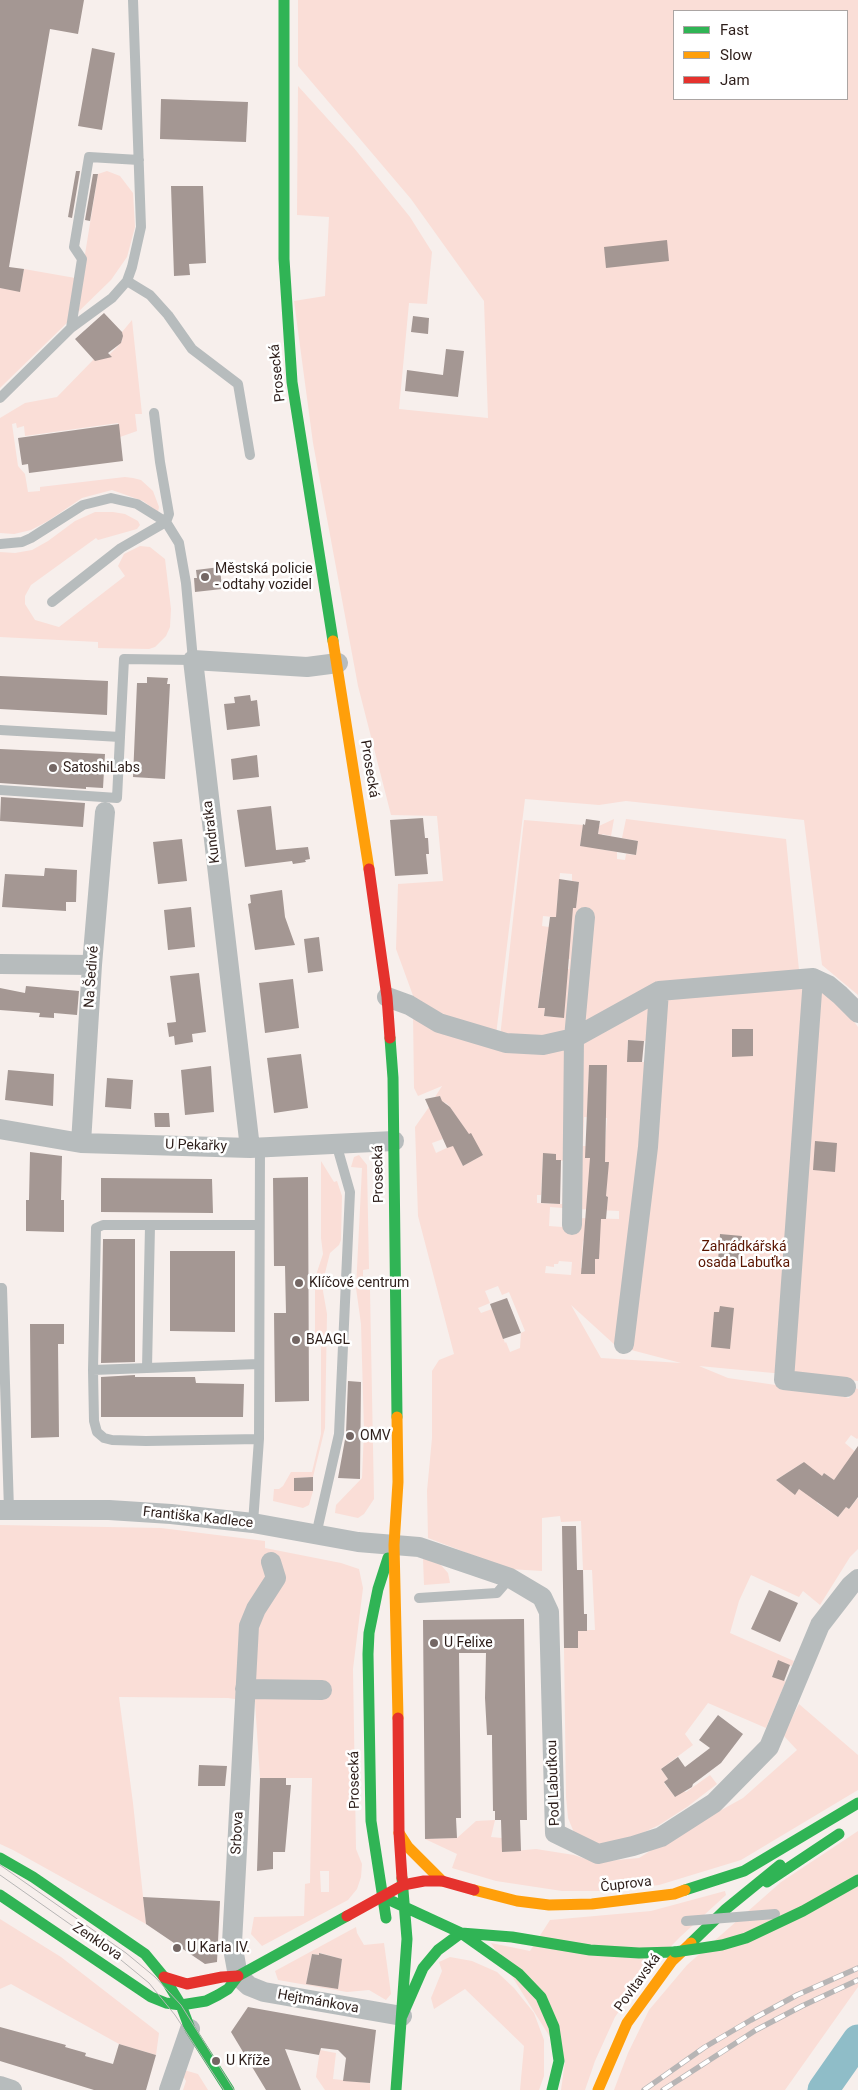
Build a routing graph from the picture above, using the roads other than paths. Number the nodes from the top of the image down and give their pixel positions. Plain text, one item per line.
1 (133, 0) edge
2 (284, 0) edge
3 (139, 160) junction
4 (127, 280) junction
5 (72, 328) junction
6 (0, 398) edge
7 (154, 413) dead end
8 (250, 455) dead end
9 (166, 522) junction
10 (0, 544) edge
11 (52, 602) dead end
12 (193, 660) junction
13 (338, 663) junction
14 (0, 730) edge
15 (120, 737) junction
16 (0, 790) edge
17 (105, 812) dead end
18 (585, 918) dead end
19 (0, 964) edge
20 (92, 965) junction
21 (813, 978) junction
22 (659, 991) junction
23 (387, 997) junction
24 (858, 1013) edge
25 (574, 1038) junction
26 (0, 1129) edge
27 (394, 1141) junction
28 (82, 1143) junction
29 (336, 1143) junction
30 (255, 1148) junction
31 (259, 1225) junction
32 (572, 1225) dead end
33 (150, 1226) junction
34 (0, 1288) edge
35 (624, 1344) dead end
36 (259, 1364) junction
37 (147, 1368) junction
38 (93, 1370) junction
39 (846, 1387) dead end
40 (259, 1440) junction
41 (4, 1510) edge
42 (254, 1523) junction
43 (316, 1534) junction
44 (394, 1545) junction
45 (271, 1562) dead end
46 (510, 1578) junction
47 (858, 1579) edge
48 (419, 1598) dead end
49 (245, 1689) junction
50 (322, 1690) dead end
51 (857, 1803) edge
52 (851, 1827) dead end
53 (399, 1834) junction
54 (0, 1858) edge
55 (858, 1880) edge
56 (442, 1881) junction
57 (403, 1885) junction
58 (0, 1894) edge
59 (383, 1898) junction
60 (404, 1907) junction
61 (726, 1909) junction
62 (803, 1911) junction
63 (686, 1921) dead end
64 (388, 1930) dead end
65 (461, 1933) junction
66 (393, 1964) dead end
67 (238, 1976) junction
68 (164, 1977) junction
69 (151, 1997) junction
70 (206, 2001) junction
71 (180, 2005) junction
72 (402, 2016) junction
73 (190, 2029) junction
74 (0, 2086) edge
75 (12, 2090) edge
76 (169, 2090) edge
77 (229, 2090) edge
78 (396, 2090) edge
79 (552, 2090) edge
80 (598, 2090) edge

1 - 3 lane
2 - 13 main road, Prosecká
3 - 4 lane
3 - 5 lane
4 - 5 lane
4 - 8 lane
5 - 6 lane
7 - 9 lane
9 - 10 lane
9 - 11 lane
9 - 12 lane
12 - 13 street
12 - 15 lane
12 - 30 street, Kundratka
13 - 23 main road, Prosecká
14 - 15 lane
15 - 16 lane
17 - 20 street, Na Šedivé
18 - 25 street
19 - 20 street
20 - 28 street, Na Šedivé
21 - 22 street
21 - 24 street
21 - 39 street
22 - 25 street
22 - 35 street
23 - 25 street
23 - 27 main road, Prosecká
25 - 32 street
26 - 28 street, U Pekařky
27 - 29 street, U Pekařky
27 - 44 main road, Prosecká
28 - 30 street, U Pekařky
29 - 30 street, U Pekařky
29 - 43 lane
30 - 31 lane
31 - 33 lane
31 - 36 lane
33 - 37 lane
33 - 38 lane
34 - 41 lane
36 - 37 lane
36 - 40 lane
37 - 38 lane
38 - 40 lane
40 - 42 lane
41 - 42 street, Františka Kadlece
42 - 43 street, Františka Kadlece
43 - 44 street, Františka Kadlece
44 - 46 street, Pod Labuťkou
44 - 53 main road, Prosecká
44 - 59 main road, Prosecká
45 - 49 street, Srbova
46 - 47 street, Pod Labuťkou
46 - 48 lane
49 - 50 street
49 - 67 street, Srbova
51 - 56 main road, Čuprova
51 - 61 main road, Čuprova
52 - 61 main road
53 - 56 main road
53 - 57 main road, Prosecká
54 - 68 main road, Zenklova
55 - 62 main road, bridge
56 - 57 main road, Čuprova
57 - 59 main road, Čuprova
57 - 60 main road, Prosecká
58 - 69 main road, Zenklova
59 - 60 main road
59 - 64 main road, Prosecká
59 - 67 main road, Čuprova
60 - 65 main road
60 - 72 main road, Prosecká
61 - 80 main road, Povltavská
62 - 63 lane, bridge
62 - 65 main road, bridge
65 - 72 main road
65 - 79 main road
66 - 72 main road, Prosecká
67 - 68 main road, Čuprova
67 - 70 main road, Čuprova
67 - 72 street, Hejtmánkova
68 - 71 main road, Zenklova
69 - 71 main road, Zenklova
69 - 73 main road
70 - 71 main road, Čuprova
70 - 73 main road
71 - 73 main road, Zenklova
72 - 78 main road, Prosecká
73 - 76 street
73 - 77 main road
74 - 75 street

